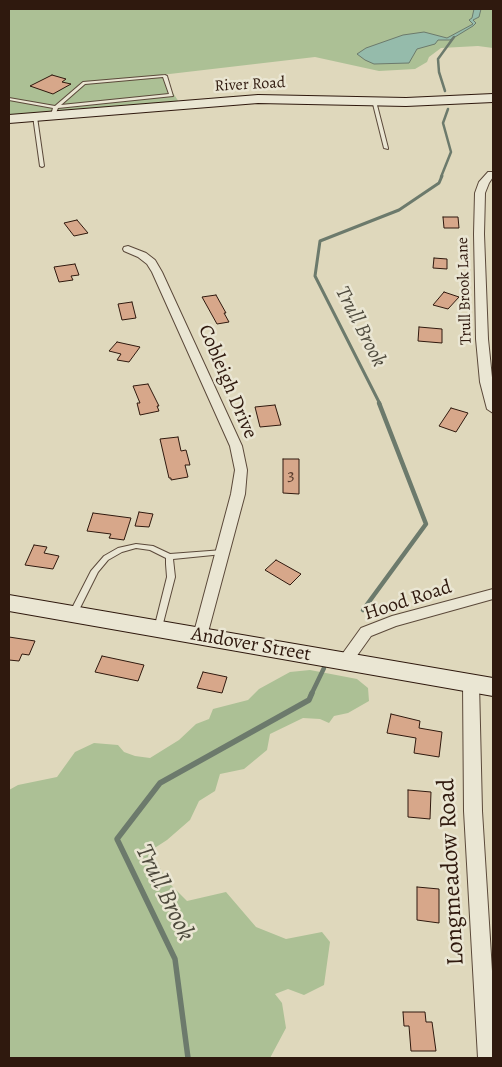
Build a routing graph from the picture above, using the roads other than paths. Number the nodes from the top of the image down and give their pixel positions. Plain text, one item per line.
1 (493, 98) edge
2 (9, 99) edge
3 (374, 102) junction
4 (54, 111) junction
5 (35, 116) junction
6 (9, 119) edge
7 (386, 148) dead end
8 (42, 166) dead end
9 (491, 174) dead end
10 (128, 249) dead end
11 (493, 409) edge
12 (223, 552) junction
13 (169, 557) junction
14 (493, 594) edge
15 (9, 603) edge
16 (73, 614) junction
17 (158, 629) junction
18 (200, 636) junction
19 (346, 660) junction
20 (471, 684) junction
21 (493, 687) edge
22 (488, 1058) edge

1 - 3 main road, River Road
2 - 4 lane
3 - 4 main road, River Road
3 - 7 lane
4 - 4 lane
4 - 5 main road, River Road
5 - 6 main road, River Road
5 - 8 lane
9 - 11 street, Trull Brook Lane
10 - 12 street, Cobleigh Drive
12 - 13 lane
12 - 18 street, Cobleigh Drive
13 - 16 lane
13 - 17 lane
14 - 19 street, Hood Road
15 - 16 main road, Andover Street
16 - 17 main road, Andover Street
17 - 18 main road, Andover Street
18 - 19 main road, Andover Street
19 - 20 main road, Andover Street
20 - 21 main road, Andover Street
20 - 22 street, Longmeadow Road

